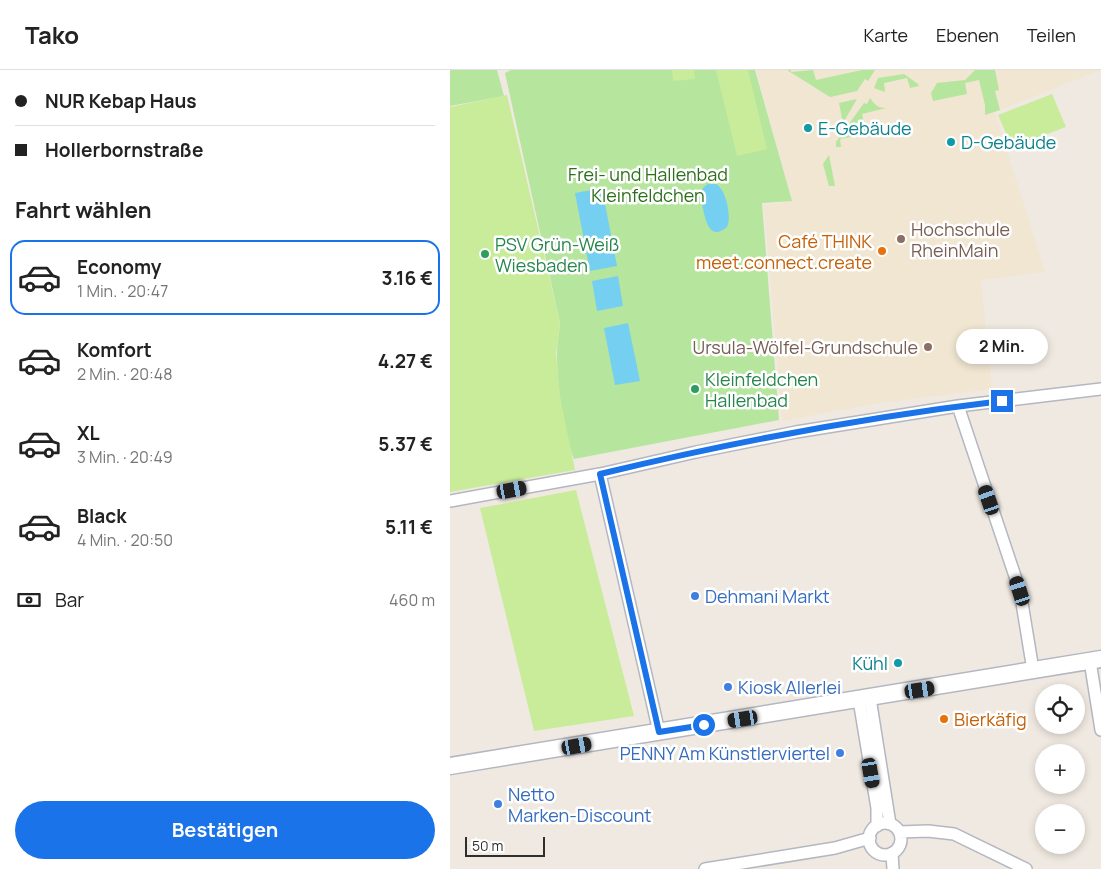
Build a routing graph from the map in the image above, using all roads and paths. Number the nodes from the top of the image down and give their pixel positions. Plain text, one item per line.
1 (1101, 389) edge
2 (958, 406) junction
3 (600, 474) junction
4 (450, 501) edge
5 (1095, 660) edge
6 (1033, 670) junction
7 (865, 699) junction
8 (1101, 730) edge
9 (659, 732) junction
10 (450, 766) edge
11 (890, 824) junction
12 (877, 826) junction
13 (900, 837) junction
14 (871, 843) junction
15 (887, 854) junction
16 (706, 869) edge
17 (885, 869) edge
18 (893, 869) edge
19 (1026, 869) edge

1 - 2 street
2 - 3 street
2 - 6 street
3 - 4 street
3 - 9 street
5 - 6 main road
5 - 8 street
6 - 7 main road
7 - 9 main road
7 - 11 street
7 - 12 street
9 - 10 main road
11 - 12 street
11 - 13 street
12 - 14 street
13 - 15 street
13 - 19 street
14 - 15 street
14 - 16 street
15 - 17 street
15 - 18 street

